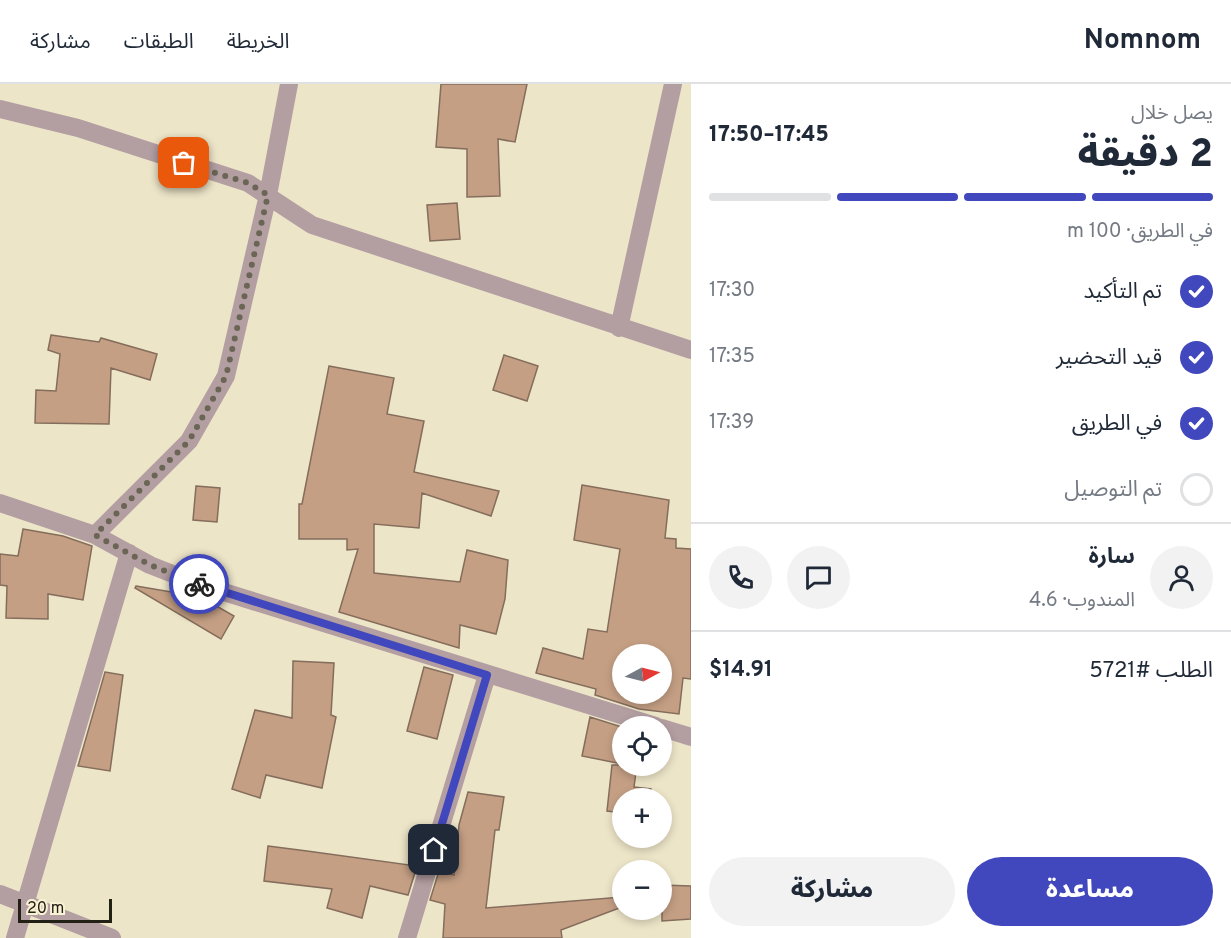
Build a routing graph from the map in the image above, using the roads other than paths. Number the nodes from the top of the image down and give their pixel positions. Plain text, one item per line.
1 (289, 84) edge
2 (673, 84) edge
3 (0, 109) edge
4 (268, 195) junction
5 (619, 328) junction
6 (691, 350) edge
7 (0, 503) edge
8 (95, 535) junction
9 (129, 553) junction
10 (487, 675) junction
11 (623, 716) edge
12 (672, 731) edge
13 (691, 737) edge
14 (0, 894) edge
15 (27, 904) junction
16 (15, 938) edge
17 (112, 938) edge
18 (407, 938) edge

1 - 4 street
2 - 5 street
3 - 4 street
4 - 5 street
4 - 8 street
5 - 6 street
7 - 8 street
8 - 9 street
9 - 10 street
9 - 15 street
10 - 11 street
10 - 18 street
12 - 13 street
14 - 15 street
15 - 16 street
15 - 17 street

